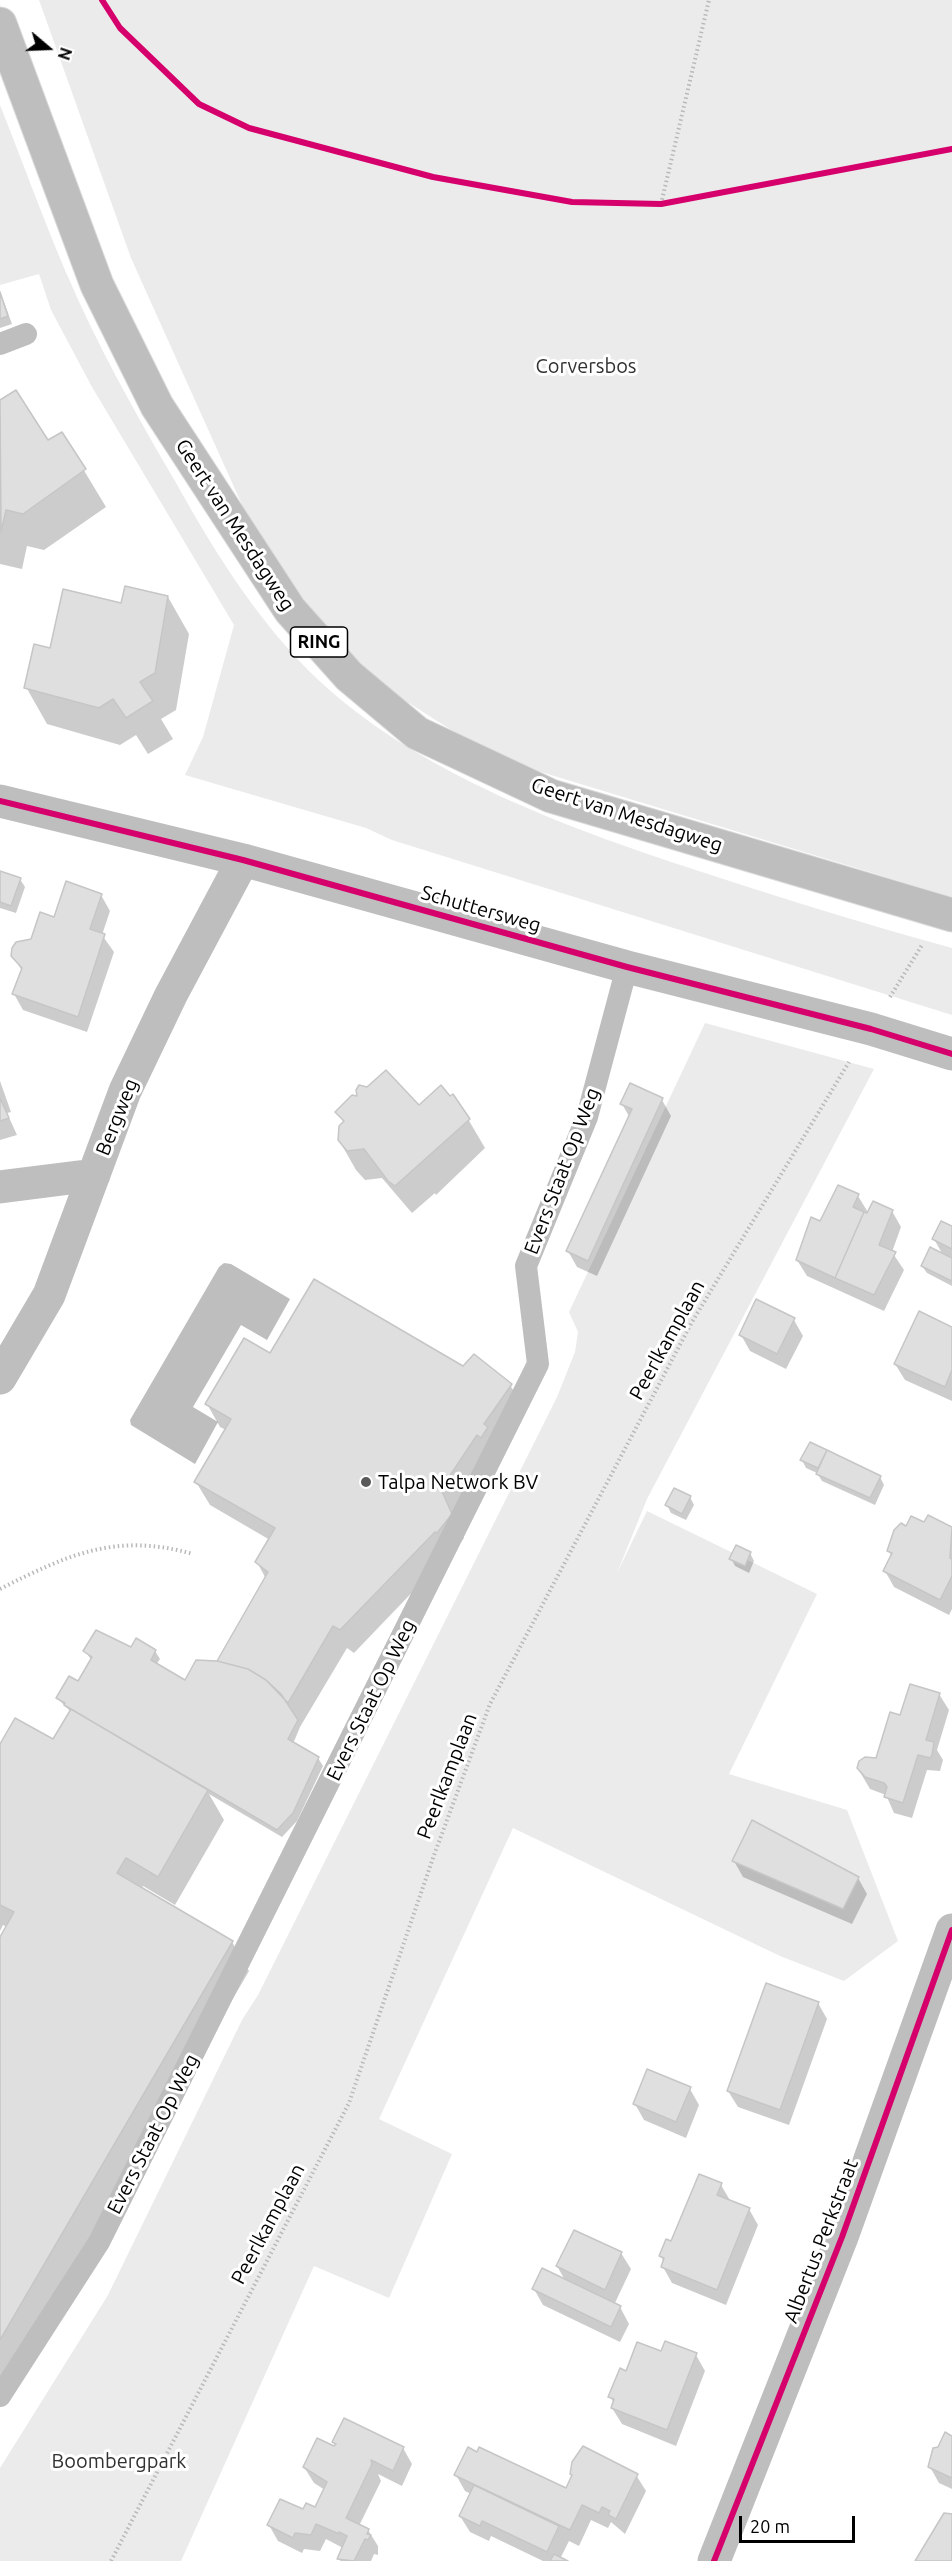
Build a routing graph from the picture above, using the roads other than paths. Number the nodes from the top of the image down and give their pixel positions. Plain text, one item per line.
1 (0, 24) edge
2 (26, 334) dead end
3 (0, 344) edge
4 (0, 801) edge
5 (243, 860) junction
6 (947, 913) edge
7 (627, 967) junction
8 (952, 1054) edge
9 (94, 1175) junction
10 (0, 1187) edge
11 (0, 1378) edge
12 (952, 1930) edge
13 (0, 2396) edge
14 (714, 2561) edge

1 - 6 street, Geert van Mesdagweg / RING
2 - 3 lane
4 - 5 street, Schuttersweg
5 - 7 street, Schuttersweg
5 - 9 street, Bergweg
7 - 8 street, Schuttersweg
7 - 13 lane, Evers Staat Op Weg
9 - 10 street
9 - 11 street, Bergweg
12 - 14 street, Albertus Perkstraat

